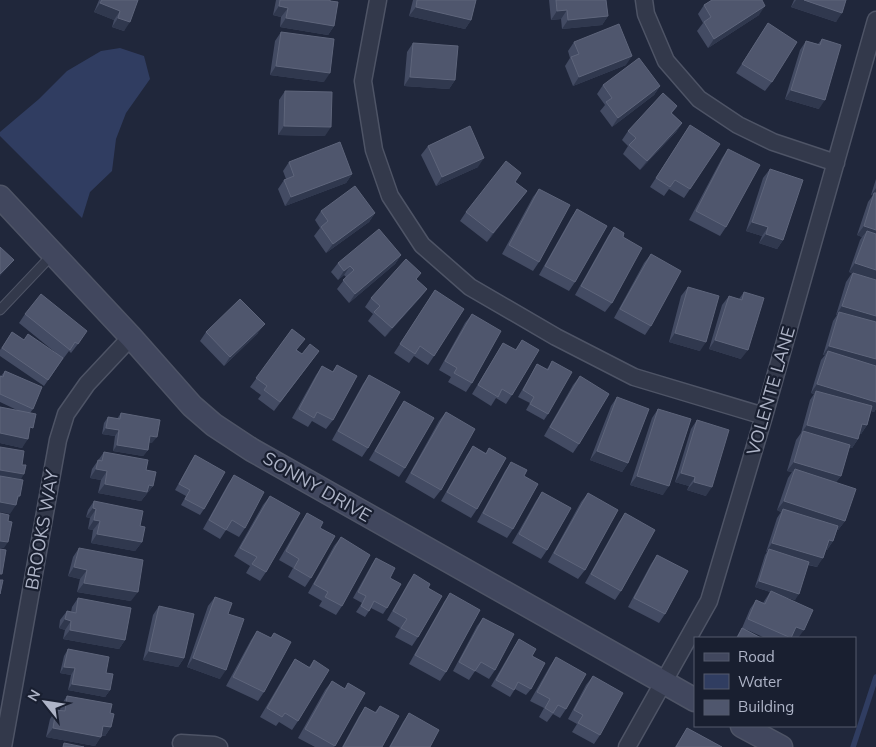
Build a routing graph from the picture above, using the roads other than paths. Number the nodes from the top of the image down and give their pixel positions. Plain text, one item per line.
1 (378, 0) edge
2 (644, 0) edge
3 (876, 20) edge
4 (836, 163) junction
5 (0, 197) edge
6 (53, 253) junction
7 (0, 310) edge
8 (131, 337) junction
9 (764, 416) junction
10 (664, 683) junction
11 (694, 699) edge
12 (744, 727) edge
13 (181, 743) dead end
14 (3, 747) edge
15 (219, 747) edge
16 (627, 747) edge
17 (781, 747) edge

1 - 9 street
2 - 4 street
3 - 4 street, VOLENTE LANE
4 - 9 street, VOLENTE LANE
5 - 6 street, SONNY DRIVE
6 - 7 lane
6 - 8 street, SONNY DRIVE
8 - 10 street, SONNY DRIVE
8 - 14 street, BROOKS WAY
9 - 10 street, VOLENTE LANE
10 - 11 street, SONNY DRIVE
10 - 16 street, VOLENTE LANE
12 - 17 street
13 - 15 street

